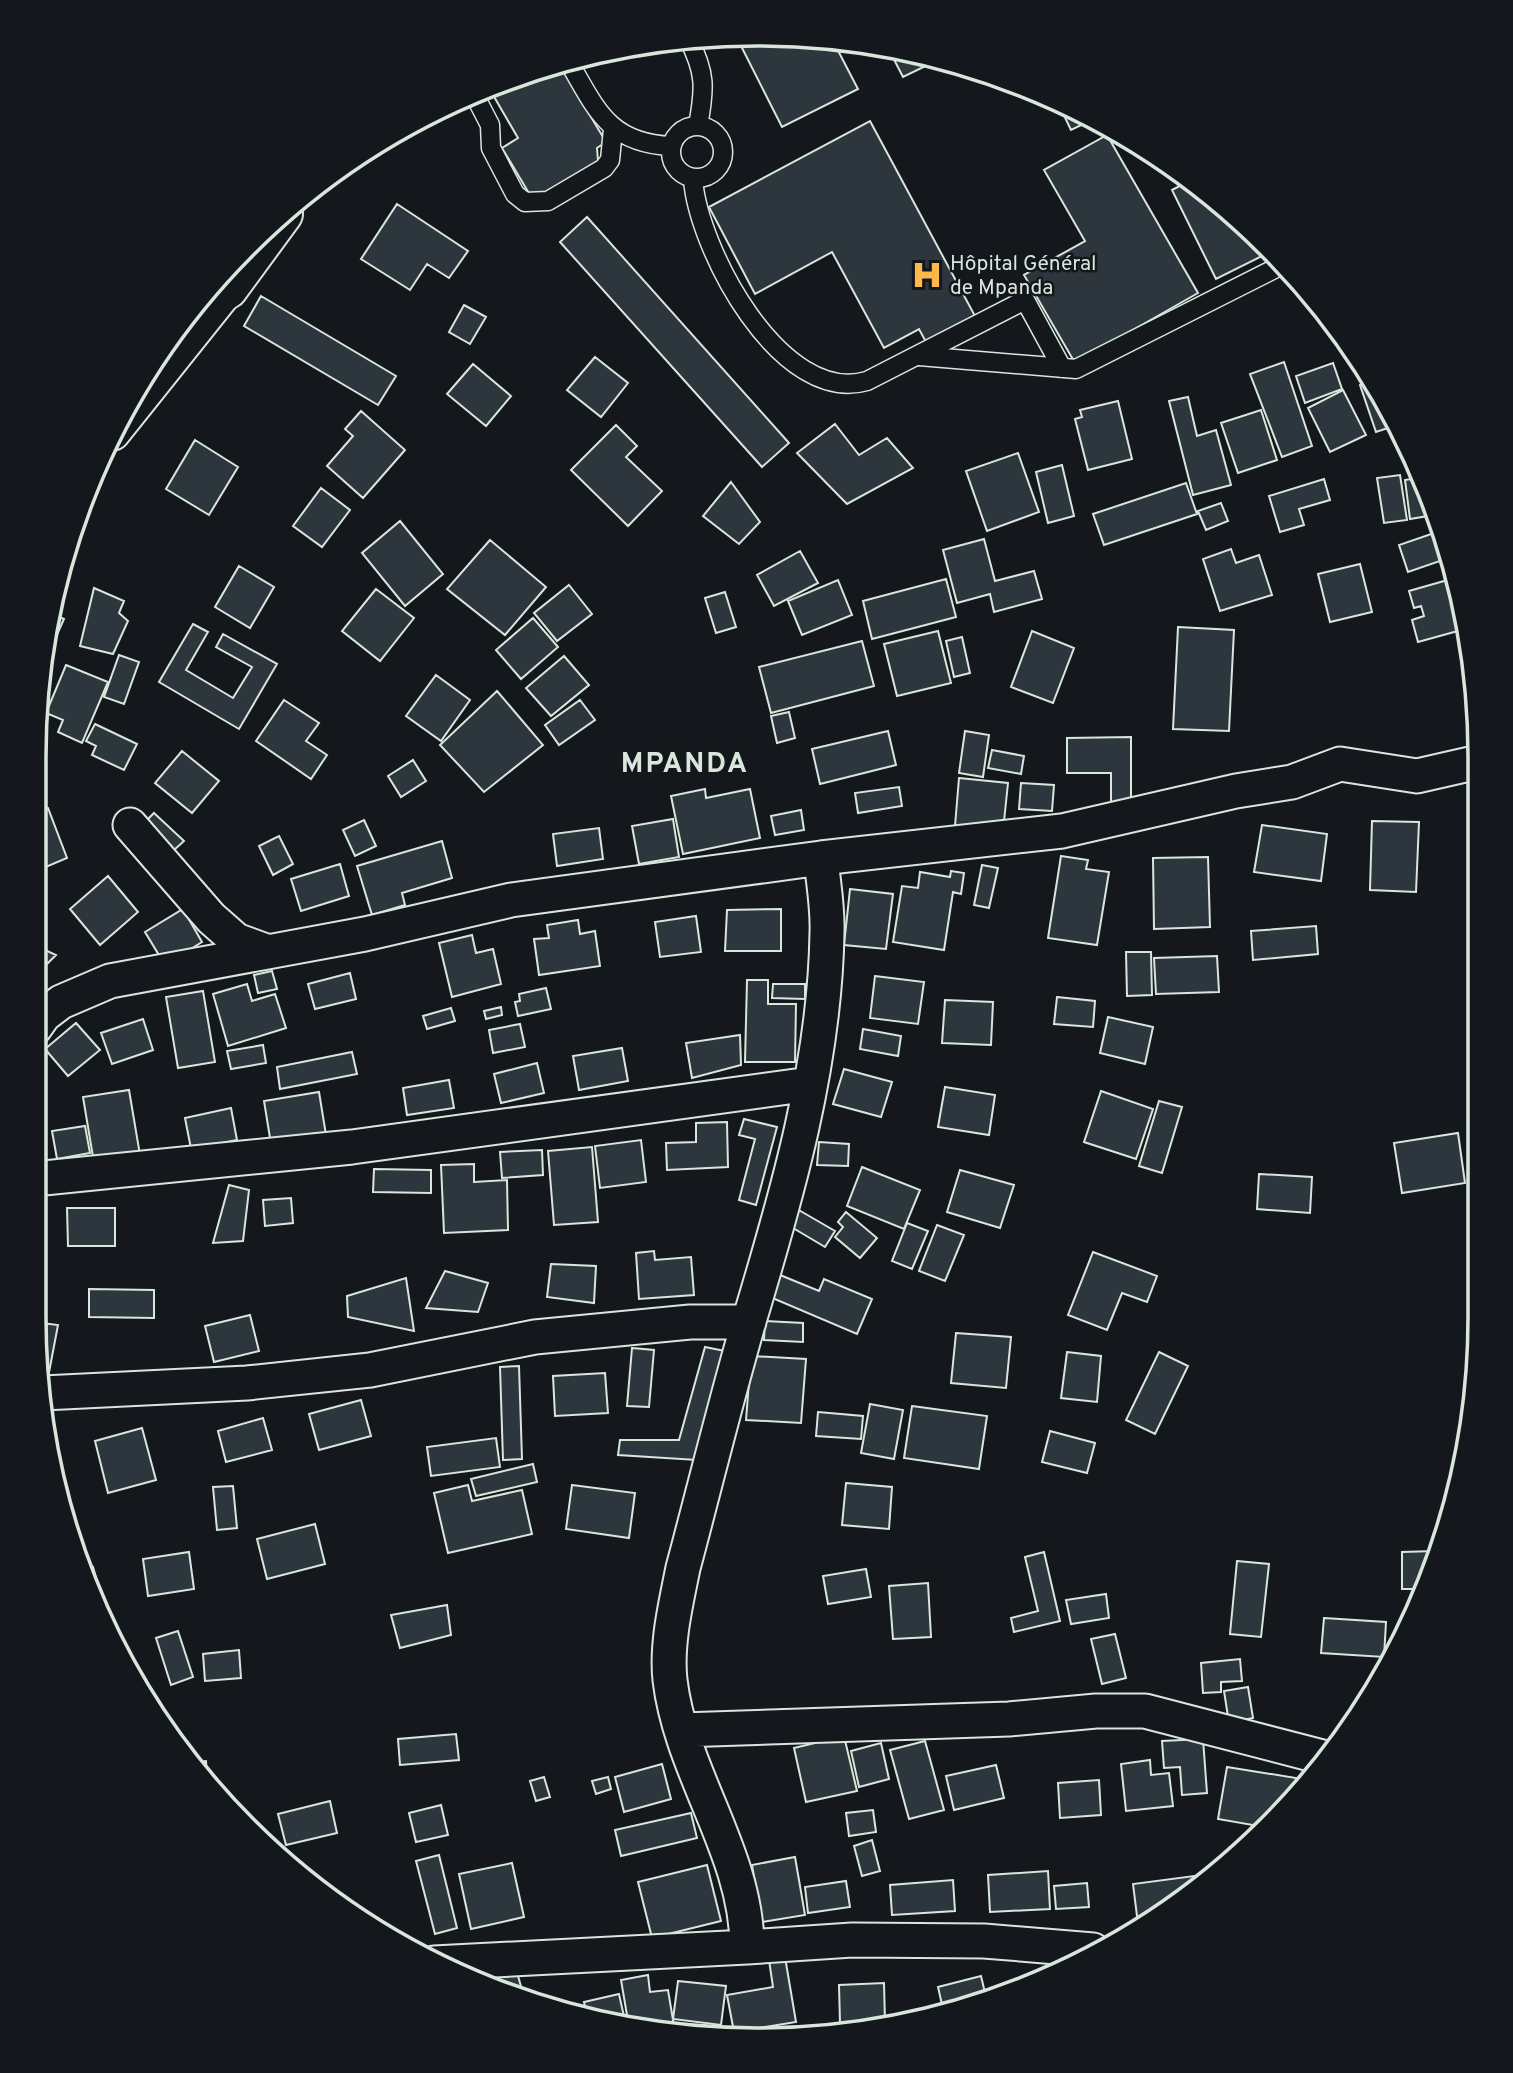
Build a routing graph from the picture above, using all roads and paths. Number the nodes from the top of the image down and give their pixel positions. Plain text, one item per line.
1 (693, 49) edge
2 (573, 70) edge
3 (478, 103) edge
4 (698, 126) junction
5 (613, 129) junction
6 (671, 146) junction
7 (693, 179) junction
8 (252, 256) edge
9 (1273, 269) edge
10 (228, 289) junction
11 (215, 297) edge
12 (919, 356) junction
13 (1062, 368) junction
14 (148, 389) edge
15 (1468, 763) edge
16 (130, 825) dead end
17 (821, 858) junction
18 (266, 951) junction
19 (46, 1013) edge
20 (810, 1084) junction
21 (46, 1178) edge
22 (749, 1322) junction
23 (50, 1393) edge
24 (681, 1730) junction
25 (1316, 1755) edge
26 (747, 1947) junction
27 (1080, 1949) edge
28 (459, 1962) edge

1 - 4 lane
2 - 5 lane
3 - 5 lane
4 - 6 lane
4 - 7 lane
5 - 6 lane
6 - 7 lane
7 - 12 lane
8 - 10 street
9 - 13 lane
10 - 11 street
10 - 14 street
12 - 13 lane
12 - 13 lane
15 - 17 street
16 - 18 street
17 - 18 street
17 - 20 street
18 - 19 street
20 - 21 street
20 - 22 street
22 - 23 street
22 - 24 street
24 - 25 street
24 - 26 street
26 - 27 street
26 - 28 street

